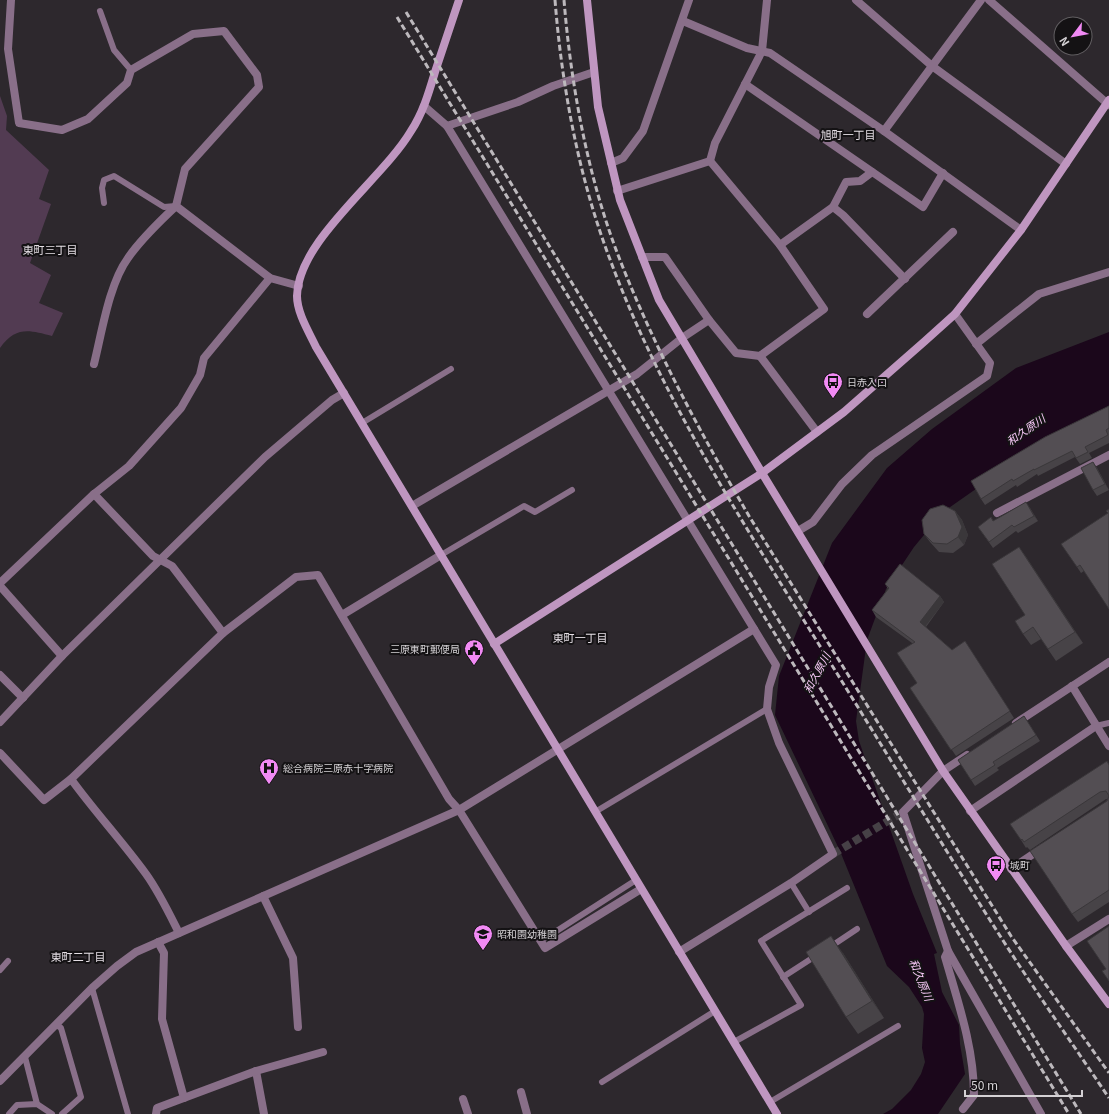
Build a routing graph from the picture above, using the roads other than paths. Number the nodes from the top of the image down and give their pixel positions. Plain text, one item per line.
1 (11, 0) edge
2 (459, 0) edge
3 (587, 0) edge
4 (689, 0) edge
5 (767, 0) edge
6 (856, 0) edge
7 (981, 0) edge
8 (989, 0) edge
9 (100, 11) dead end
10 (683, 21) junction
11 (762, 51) junction
12 (932, 66) junction
13 (131, 70) junction
14 (594, 72) junction
15 (745, 84) junction
16 (1108, 103) edge
17 (424, 106) junction
18 (447, 126) junction
19 (884, 130) junction
20 (710, 161) junction
21 (611, 163) junction
22 (1066, 164) junction
23 (872, 172) junction
24 (943, 173) junction
25 (617, 191) junction
26 (104, 203) dead end
27 (176, 206) junction
28 (833, 207) junction
29 (1021, 230) junction
30 (953, 232) dead end
31 (780, 245) junction
32 (642, 257) junction
33 (1109, 272) edge
34 (270, 278) junction
35 (905, 279) junction
36 (299, 286) junction
37 (867, 314) dead end
38 (955, 314) junction
39 (709, 320) junction
40 (682, 338) junction
41 (976, 344) junction
42 (760, 356) junction
43 (94, 364) dead end
44 (451, 369) dead end
45 (609, 391) junction
46 (344, 393) junction
47 (362, 424) junction
48 (816, 432) junction
49 (1109, 455) edge
50 (762, 473) junction
51 (572, 490) dead end
52 (94, 494) junction
53 (412, 506) junction
54 (997, 513) dead end
55 (688, 521) junction
56 (798, 531) junction
57 (441, 555) junction
58 (161, 561) junction
59 (0, 583) edge
60 (0, 586) edge
61 (342, 615) junction
62 (754, 629) junction
63 (223, 633) junction
64 (494, 644) junction
65 (62, 656) junction
66 (1109, 662) edge
67 (0, 675) edge
68 (1072, 686) junction
69 (23, 698) junction
70 (767, 709) junction
71 (0, 722) edge
72 (1109, 723) edge
73 (1096, 726) junction
74 (1008, 728) edge
75 (1109, 746) edge
76 (557, 749) junction
77 (976, 750) edge
78 (0, 753) edge
79 (943, 771) junction
80 (71, 780) junction
81 (459, 810) junction
82 (970, 811) junction
83 (595, 812) junction
84 (1050, 843) edge
85 (1011, 869) junction
86 (636, 880) junction
87 (791, 883) junction
88 (847, 888) dead end
89 (641, 889) junction
90 (263, 896) junction
91 (809, 912) junction
92 (1109, 919) edge
93 (857, 929) dead end
94 (179, 933) junction
95 (541, 941) junction
96 (158, 942) junction
97 (1066, 946) junction
98 (948, 951) junction
99 (679, 952) junction
100 (8, 961) dead end
101 (0, 970) edge
102 (784, 977) junction
103 (92, 988) junction
104 (1109, 1004) edge
105 (715, 1011) junction
106 (57, 1025) junction
107 (898, 1026) dead end
108 (298, 1027) dead end
109 (734, 1042) junction
110 (323, 1052) dead end
111 (25, 1057) junction
112 (256, 1071) junction
113 (0, 1081) edge
114 (602, 1082) dead end
115 (521, 1092) dead end
116 (184, 1098) junction
117 (463, 1099) dead end
118 (770, 1102) junction
119 (37, 1104) junction
120 (963, 1109) dead end
121 (9, 1114) edge
122 (52, 1114) edge
123 (62, 1114) edge
124 (128, 1114) edge
125 (156, 1114) edge
126 (264, 1114) edge
127 (468, 1114) edge
128 (527, 1114) edge
129 (777, 1114) edge
130 (1041, 1114) edge

1 - 13 street
2 - 17 street
3 - 14 street
4 - 10 street
5 - 11 street
6 - 12 street
7 - 12 street
8 - 16 street
9 - 13 lane
10 - 11 street
10 - 21 street
11 - 15 street
11 - 19 street
12 - 19 street
12 - 22 street
13 - 27 street
14 - 18 street
14 - 21 street
15 - 20 street
15 - 23 street
16 - 22 street
17 - 18 street
17 - 36 street
18 - 45 street
19 - 24 street
20 - 25 street
20 - 31 street
21 - 25 street
22 - 29 street
23 - 24 street
23 - 28 street
24 - 29 street
25 - 32 street
26 - 27 lane
27 - 34 street
27 - 43 street
28 - 31 street
28 - 35 street
29 - 38 street
30 - 35 street
31 - 42 street
32 - 39 street
32 - 40 street
33 - 41 street
34 - 36 street
34 - 52 street
35 - 37 street
36 - 46 street
38 - 41 street
38 - 48 street
39 - 40 street
39 - 42 street
40 - 45 street
40 - 50 street
41 - 56 street
42 - 48 street
44 - 47 lane
45 - 53 street
45 - 55 street
46 - 47 street
46 - 58 street
47 - 53 street
48 - 50 street
49 - 54 street
50 - 55 street
50 - 56 street
51 - 57 lane
52 - 58 street
52 - 59 street
53 - 57 street
55 - 62 street
55 - 64 street
56 - 79 street
57 - 61 street
57 - 64 street
58 - 63 street
58 - 65 street
60 - 65 street
61 - 63 street
61 - 81 street
62 - 70 street
62 - 76 street
63 - 80 street
64 - 76 street
65 - 69 street
66 - 68 street
67 - 69 street
68 - 73 street
68 - 74 street
69 - 71 street
70 - 83 lane
70 - 87 street
72 - 73 lane
73 - 75 street
73 - 82 street
76 - 81 street
76 - 83 street
77 - 79 street
78 - 80 street
79 - 82 street
79 - 98 street
80 - 94 street
81 - 90 street
81 - 95 street
82 - 85 street
83 - 86 street
84 - 85 street
85 - 97 street
86 - 89 street
86 - 95 lane
87 - 91 lane
87 - 99 street
88 - 91 lane
89 - 95 street
89 - 99 street
90 - 94 street
90 - 108 street
91 - 102 lane
92 - 97 street
93 - 102 lane
94 - 96 street
96 - 103 street
96 - 116 street
97 - 104 street
98 - 120 street
98 - 130 street
99 - 105 street
100 - 101 lane
102 - 109 lane
103 - 106 street
103 - 124 lane
105 - 109 street
105 - 114 lane
106 - 111 street
106 - 123 lane
107 - 118 lane
109 - 118 street
110 - 112 street
111 - 113 street
111 - 119 lane
112 - 116 street
112 - 126 street
115 - 128 street
116 - 125 street
117 - 127 street
118 - 129 street
119 - 121 lane
119 - 122 lane

